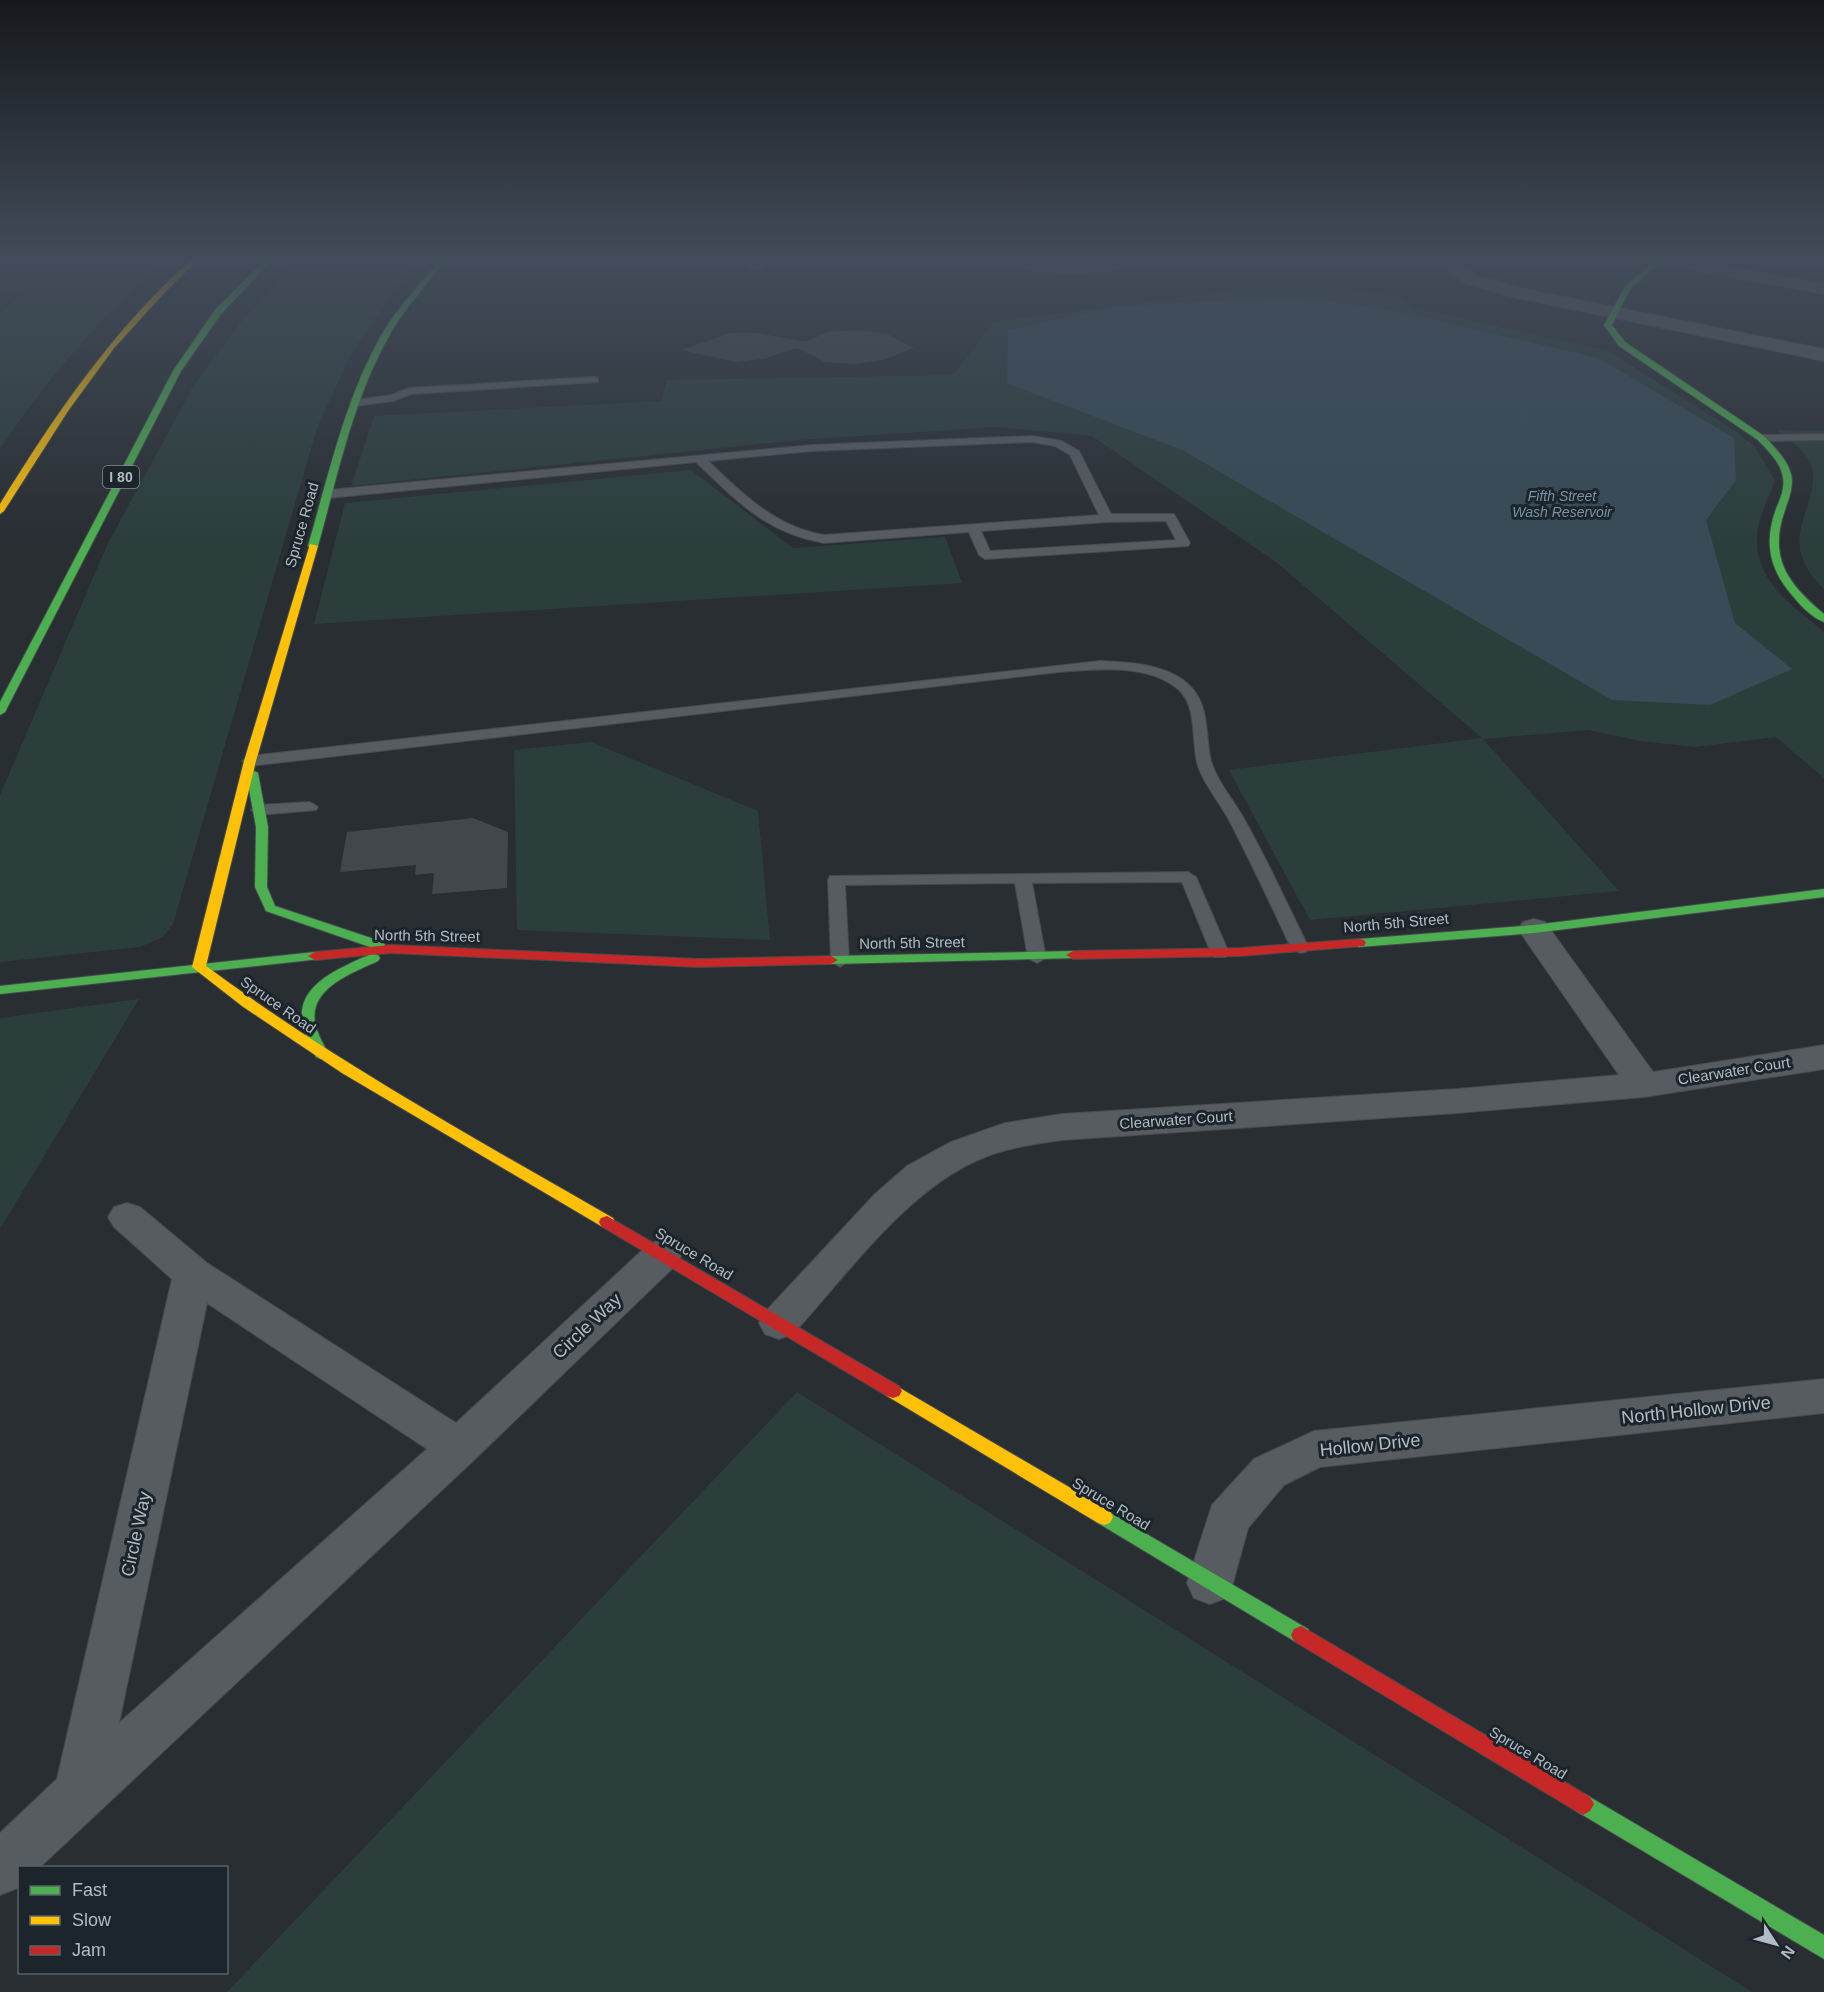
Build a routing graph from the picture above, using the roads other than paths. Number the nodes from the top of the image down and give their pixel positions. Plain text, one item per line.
1 (104, 354) edge
2 (190, 354) edge
3 (376, 354) edge
4 (1637, 354) edge
5 (594, 380) dead end
6 (356, 403) junction
7 (1824, 437) edge
8 (1761, 438) junction
9 (699, 459) junction
10 (328, 494) junction
11 (0, 512) edge
12 (1107, 518) junction
13 (974, 528) junction
14 (1824, 619) edge
15 (0, 712) edge
16 (250, 761) junction
17 (310, 807) dead end
18 (259, 810) junction
19 (1023, 879) junction
20 (1824, 892) edge
21 (1534, 928) junction
22 (1300, 948) junction
23 (391, 949) junction
24 (1220, 953) junction
25 (1037, 958) junction
26 (840, 961) junction
27 (199, 967) junction
28 (0, 990) edge
29 (321, 1054) junction
30 (1824, 1057) edge
31 (1644, 1084) junction
32 (128, 1217) dead end
33 (663, 1254) junction
34 (193, 1274) junction
35 (779, 1323) junction
36 (1824, 1396) edge
37 (1567, 1423) joint
38 (459, 1447) junction
39 (1210, 1583) junction
40 (79, 1793) junction
41 (0, 1869) edge
42 (1824, 1948) edge

1 - 11 main road
2 - 15 main road, I 80
3 - 6 main road, Spruce Road
4 - 8 main road
5 - 6 lane
6 - 10 main road, Spruce Road
7 - 8 lane
8 - 14 main road
9 - 10 lane
9 - 12 lane
9 - 13 lane
10 - 16 main road, Spruce Road
12 - 13 lane
12 - 13 lane
16 - 18 main road
16 - 22 lane
16 - 27 main road, Spruce Road
17 - 18 lane
18 - 23 main road
19 - 24 lane
19 - 25 lane
19 - 26 lane
20 - 21 main road, North 5th Street
21 - 22 main road, North 5th Street
21 - 31 street
22 - 24 main road, North 5th Street
23 - 26 main road, North 5th Street
23 - 27 main road, North 5th Street
23 - 29 main road
24 - 25 main road, North 5th Street
25 - 26 main road, North 5th Street
27 - 28 main road, North 5th Street
27 - 29 main road, Spruce Road
29 - 33 main road, Spruce Road
30 - 31 street, Clearwater Court
31 - 35 street, Clearwater Court
32 - 34 street
33 - 35 main road, Spruce Road
33 - 38 street, Circle Way
34 - 38 street
34 - 40 street, Circle Way
35 - 39 main road, Spruce Road
36 - 37 street, North Hollow Drive
37 - 39 street, Hollow Drive
38 - 40 street, Circle Way
39 - 42 main road, Spruce Road
40 - 41 street, Circle Way

